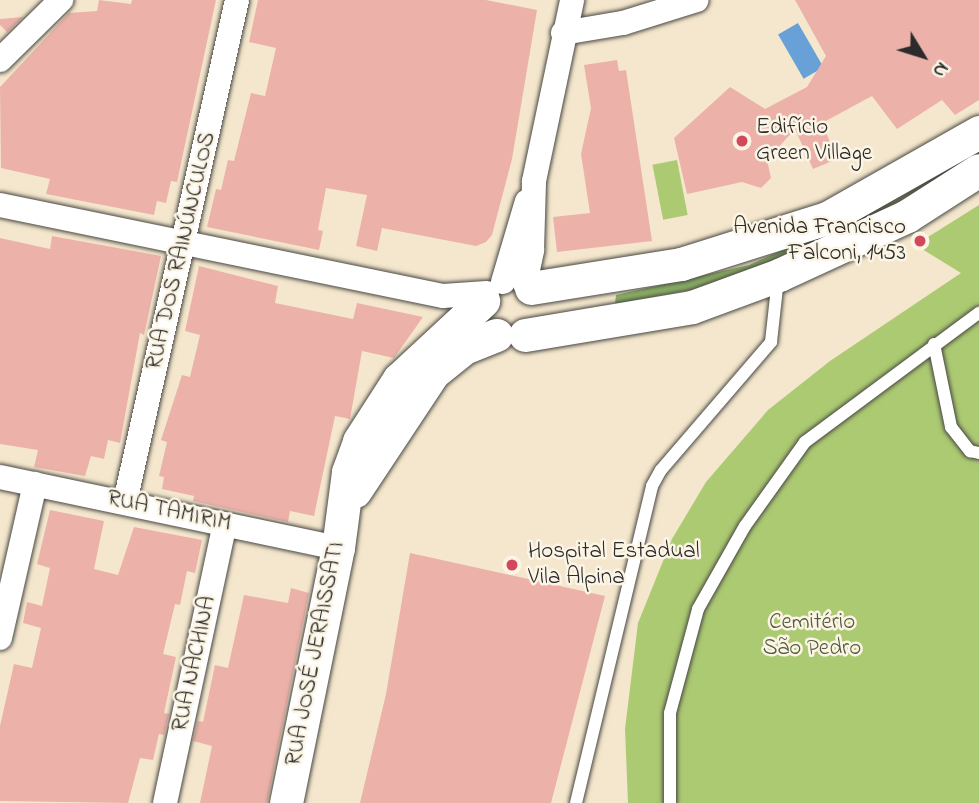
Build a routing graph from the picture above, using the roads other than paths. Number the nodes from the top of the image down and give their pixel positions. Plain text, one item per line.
1 (61, 0) edge
2 (237, 0) edge
3 (572, 0) edge
4 (697, 0) edge
5 (563, 33) junction
6 (0, 60) edge
7 (979, 132) edge
8 (979, 170) edge
9 (0, 205) edge
10 (185, 241) junction
11 (779, 275) junction
12 (506, 290) junction
13 (979, 313) edge
14 (510, 335) junction
15 (934, 344) junction
16 (979, 453) edge
17 (0, 477) edge
18 (35, 484) junction
19 (125, 502) junction
20 (346, 505) junction
21 (225, 524) junction
22 (338, 548) junction
23 (0, 638) edge
24 (165, 803) edge
25 (286, 803) edge
26 (576, 803) edge
27 (670, 803) edge

1 - 6 street
2 - 10 street, RUA DOS RAINÚNCULOS
3 - 5 street
4 - 5 street
5 - 12 street
7 - 12 main road
8 - 11 main road
9 - 10 street
10 - 12 street
10 - 19 street, RUA DOS RAINÚNCULOS
11 - 14 main road
11 - 26 lane
12 - 14 main road
12 - 14 main road
12 - 20 main road, RUA JOSÉ JERAISSATI
13 - 15 lane
14 - 20 main road
15 - 16 lane
15 - 27 lane
17 - 18 street, RUA TAMIRIM
18 - 19 street, RUA TAMIRIM
18 - 23 street
19 - 21 street, RUA TAMIRIM
20 - 22 main road, RUA JOSÉ JERAISSATI
21 - 22 street, RUA TAMIRIM
21 - 24 street, RUA NACHINA
22 - 25 main road, RUA JOSÉ JERAISSATI

